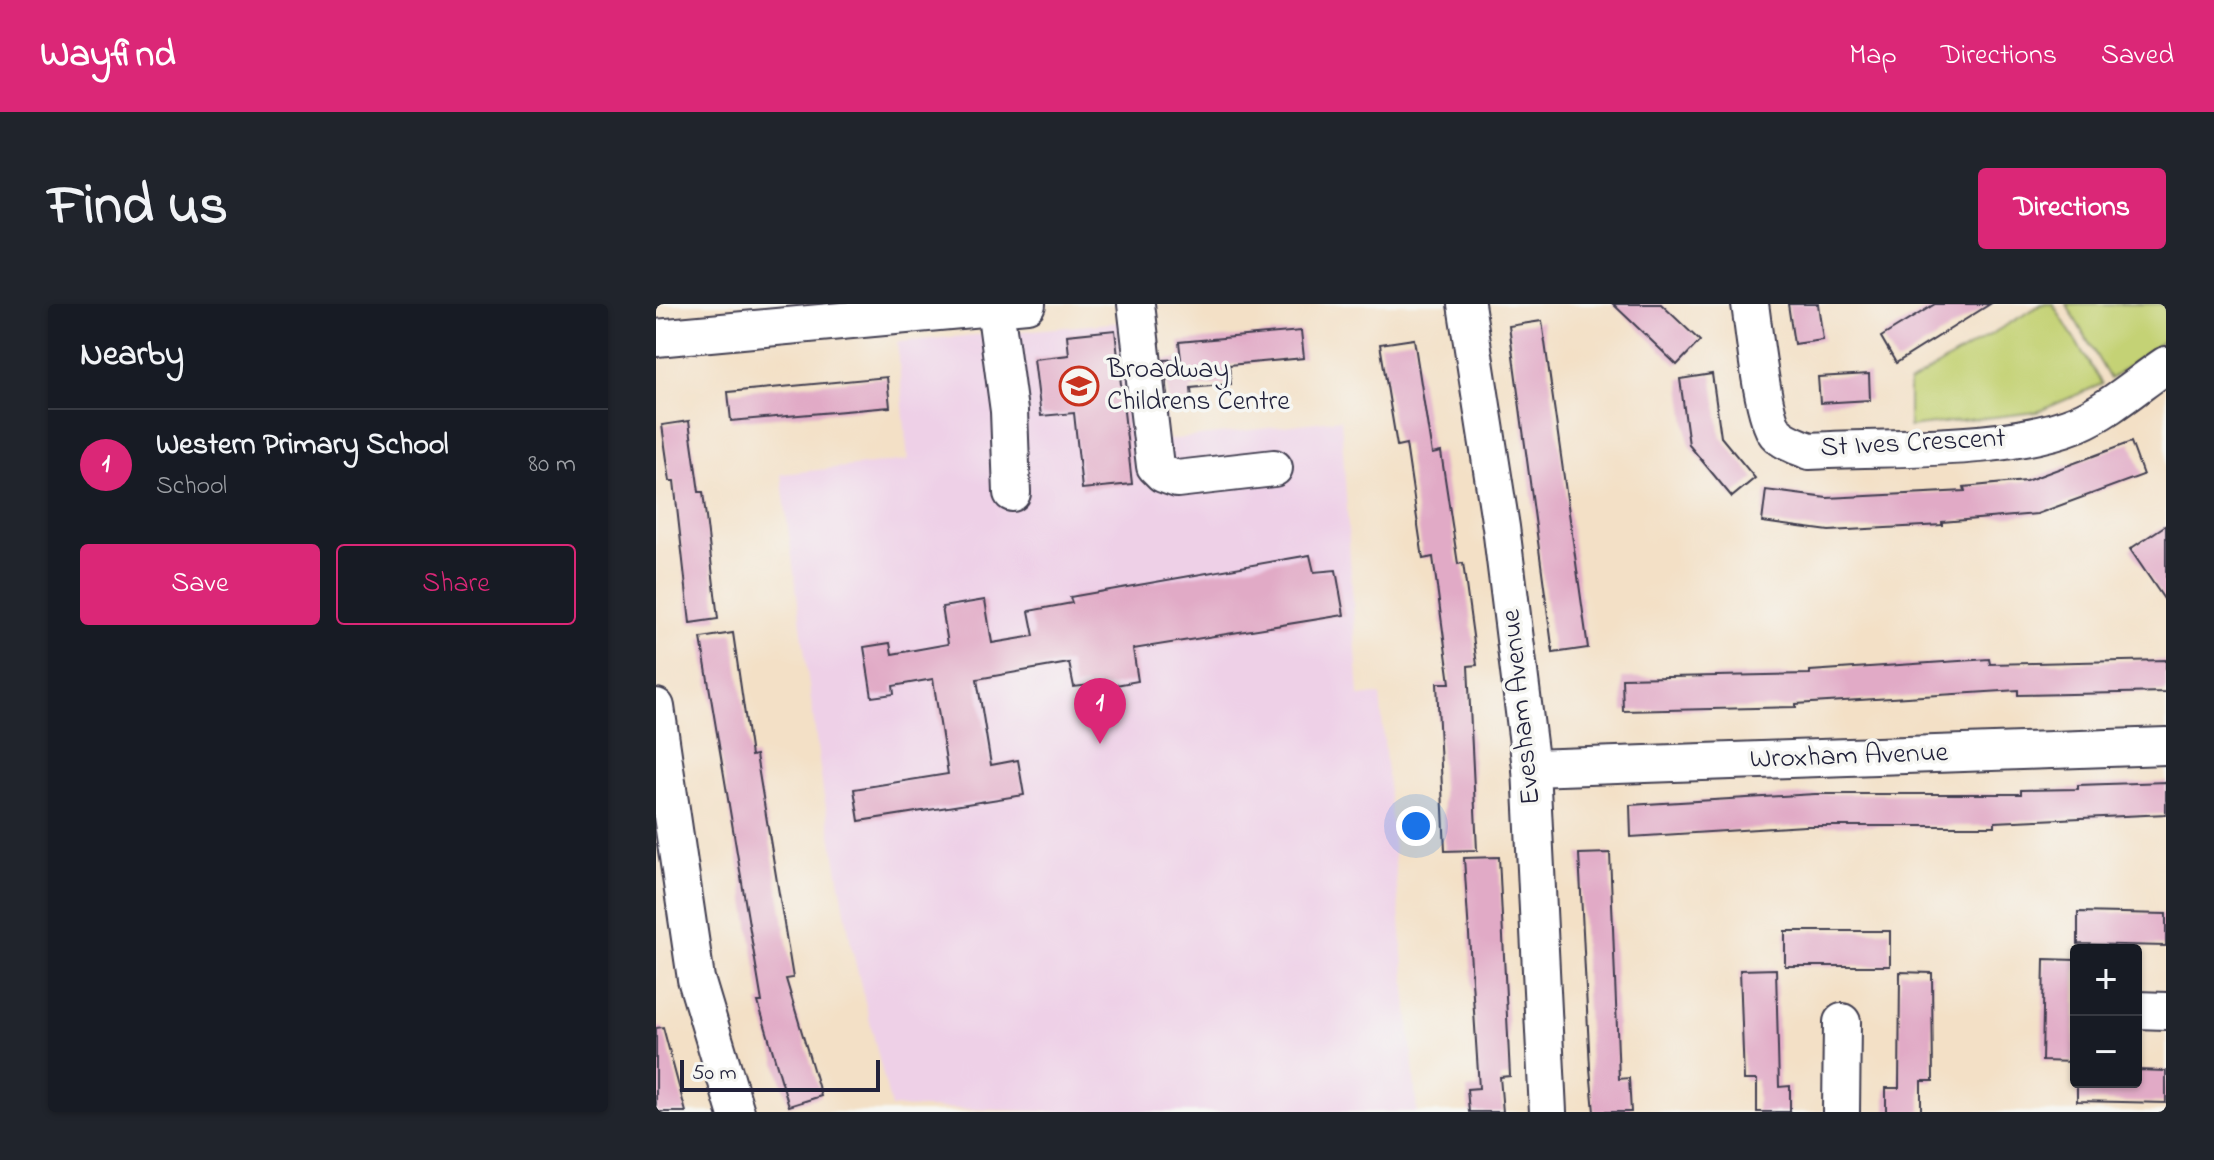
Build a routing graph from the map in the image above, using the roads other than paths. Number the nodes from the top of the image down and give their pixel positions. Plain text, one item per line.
1 (1136, 304) edge
2 (1466, 304) edge
3 (1750, 304) edge
4 (1011, 306) edge
5 (748, 316) edge
6 (656, 338) edge
7 (2166, 365) edge
8 (1274, 468) dead end
9 (1012, 493) dead end
10 (656, 707) edge
11 (2166, 746) edge
12 (1531, 768) junction
13 (2142, 1010) edge
14 (2166, 1011) edge
15 (1842, 1022) dead end
16 (736, 1112) edge
17 (1548, 1112) edge
18 (1841, 1112) edge

1 - 8 street
2 - 12 street, Evesham Avenue
3 - 7 street, St Ives Crescent
4 - 5 street
4 - 9 street
5 - 6 street
10 - 16 street
11 - 12 street, Wroxham Avenue
12 - 17 street, Evesham Avenue
13 - 14 street
15 - 18 street

